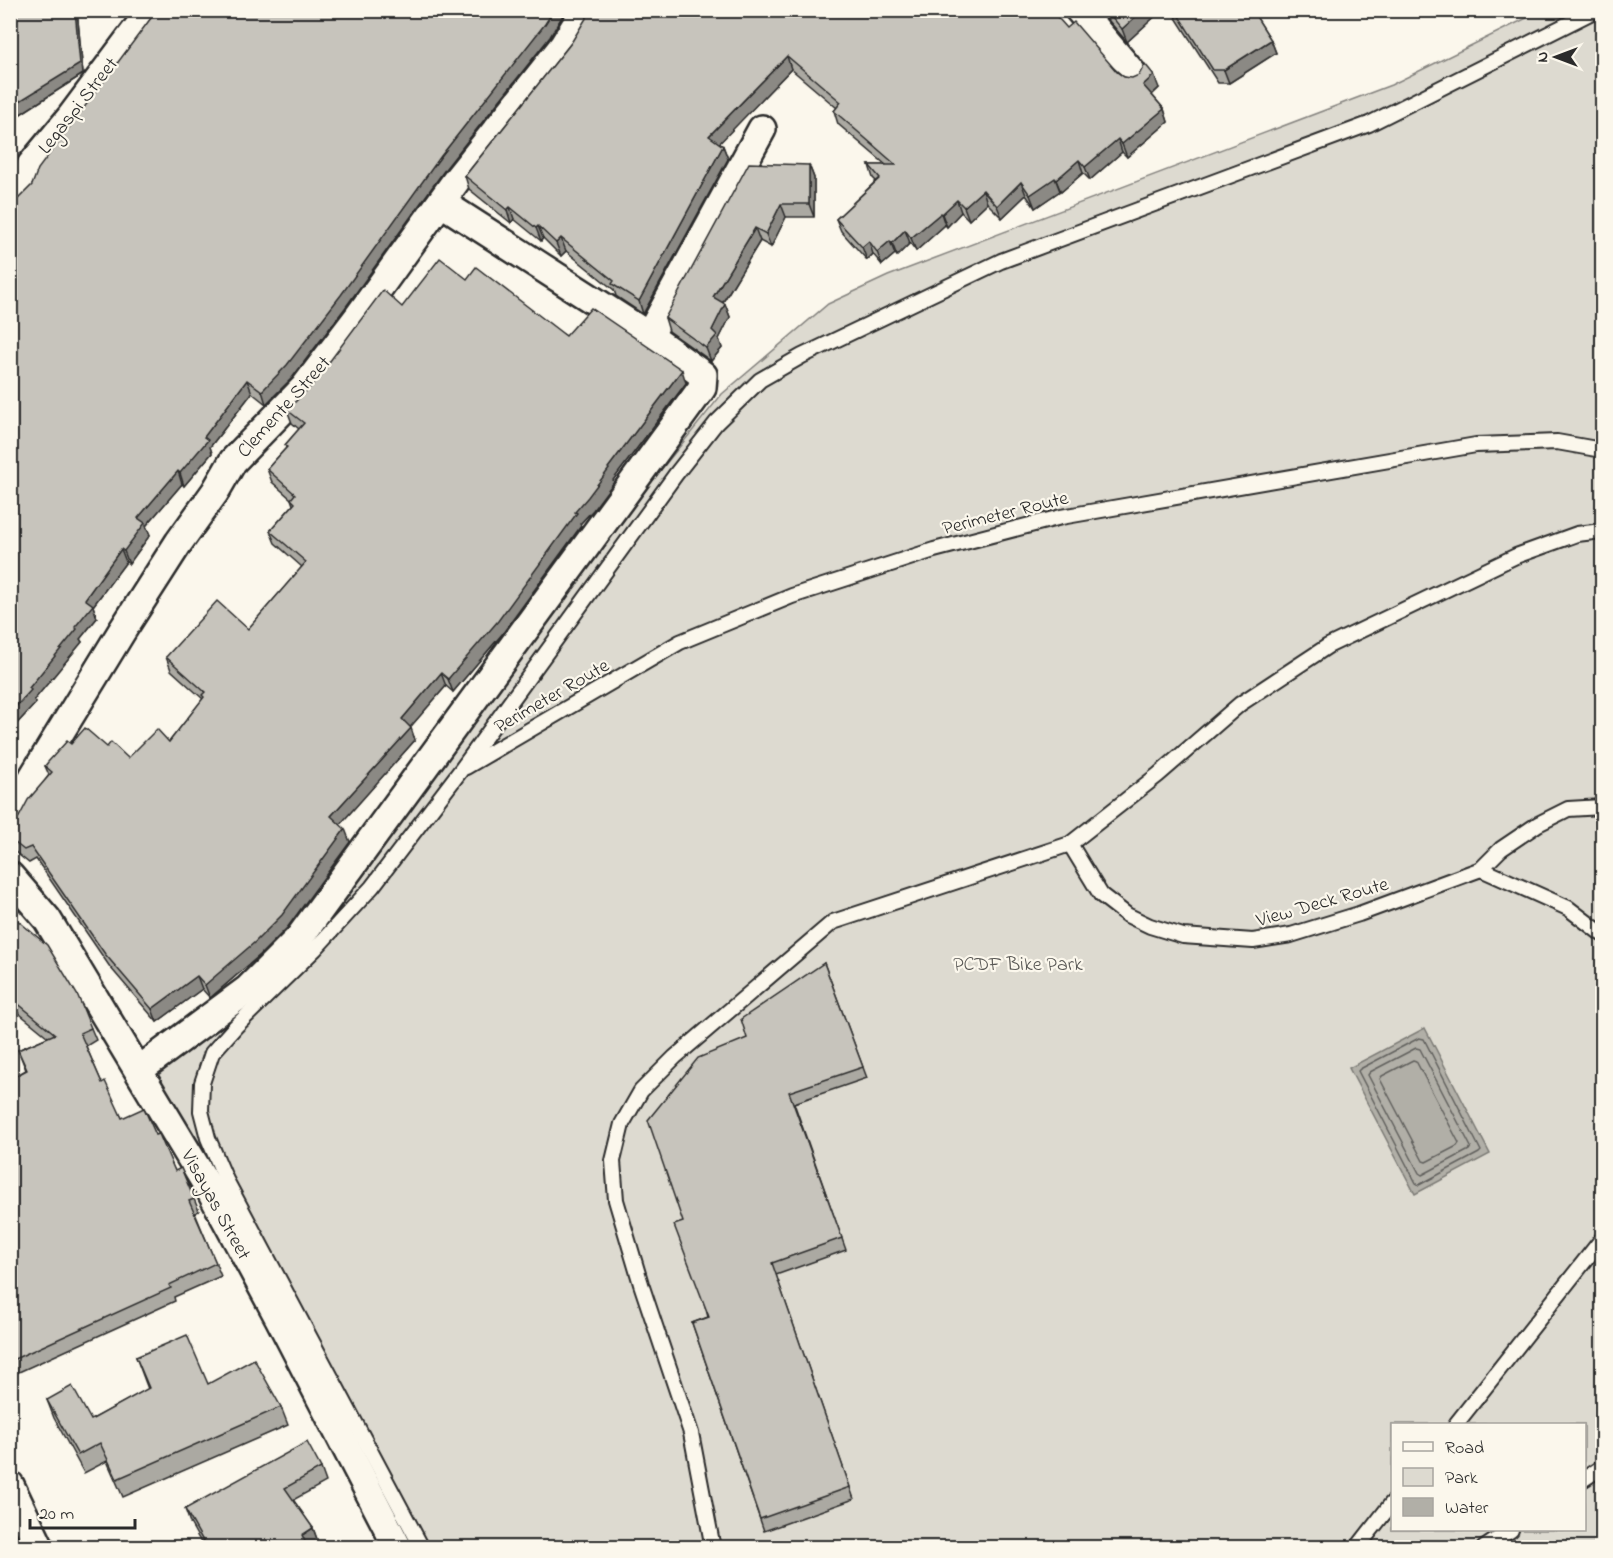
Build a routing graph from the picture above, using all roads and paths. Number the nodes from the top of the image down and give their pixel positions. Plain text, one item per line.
1 (151, 10) edge
2 (585, 10) edge
3 (1079, 10) edge
4 (1596, 10) edge
5 (1134, 75) edge
6 (762, 129) dead end
7 (10, 203) edge
8 (442, 203) junction
9 (649, 336) junction
10 (1602, 450) edge
11 (1602, 531) edge
12 (461, 770) junction
13 (1602, 807) edge
14 (10, 822) edge
15 (1070, 844) junction
16 (1481, 869) junction
17 (10, 876) edge
18 (1602, 934) edge
19 (139, 1070) junction
20 (1602, 1239) edge
21 (1458, 1423) edge
22 (1602, 1467) edge
23 (1586, 1478) edge
24 (10, 1485) edge
25 (1391, 1504) edge
26 (1510, 1531) edge
27 (40, 1548) edge
28 (398, 1548) edge
29 (422, 1548) edge
30 (713, 1548) edge
31 (1357, 1548) edge
32 (1484, 1548) edge

1 - 7 street, Legaspi Street
2 - 8 street, Clemente Street
3 - 5 street
4 - 12 lane
6 - 9 street
8 - 9 street
8 - 14 street, Clemente Street
9 - 19 street
10 - 12 lane, Perimeter Route
11 - 15 lane
12 - 29 lane
13 - 16 lane
15 - 16 lane, View Deck Route
15 - 30 lane
16 - 18 lane
17 - 19 street, Visayas Street
19 - 28 street, Visayas Street
20 - 21 lane
22 - 23 lane
24 - 27 street
25 - 31 lane
26 - 32 lane

